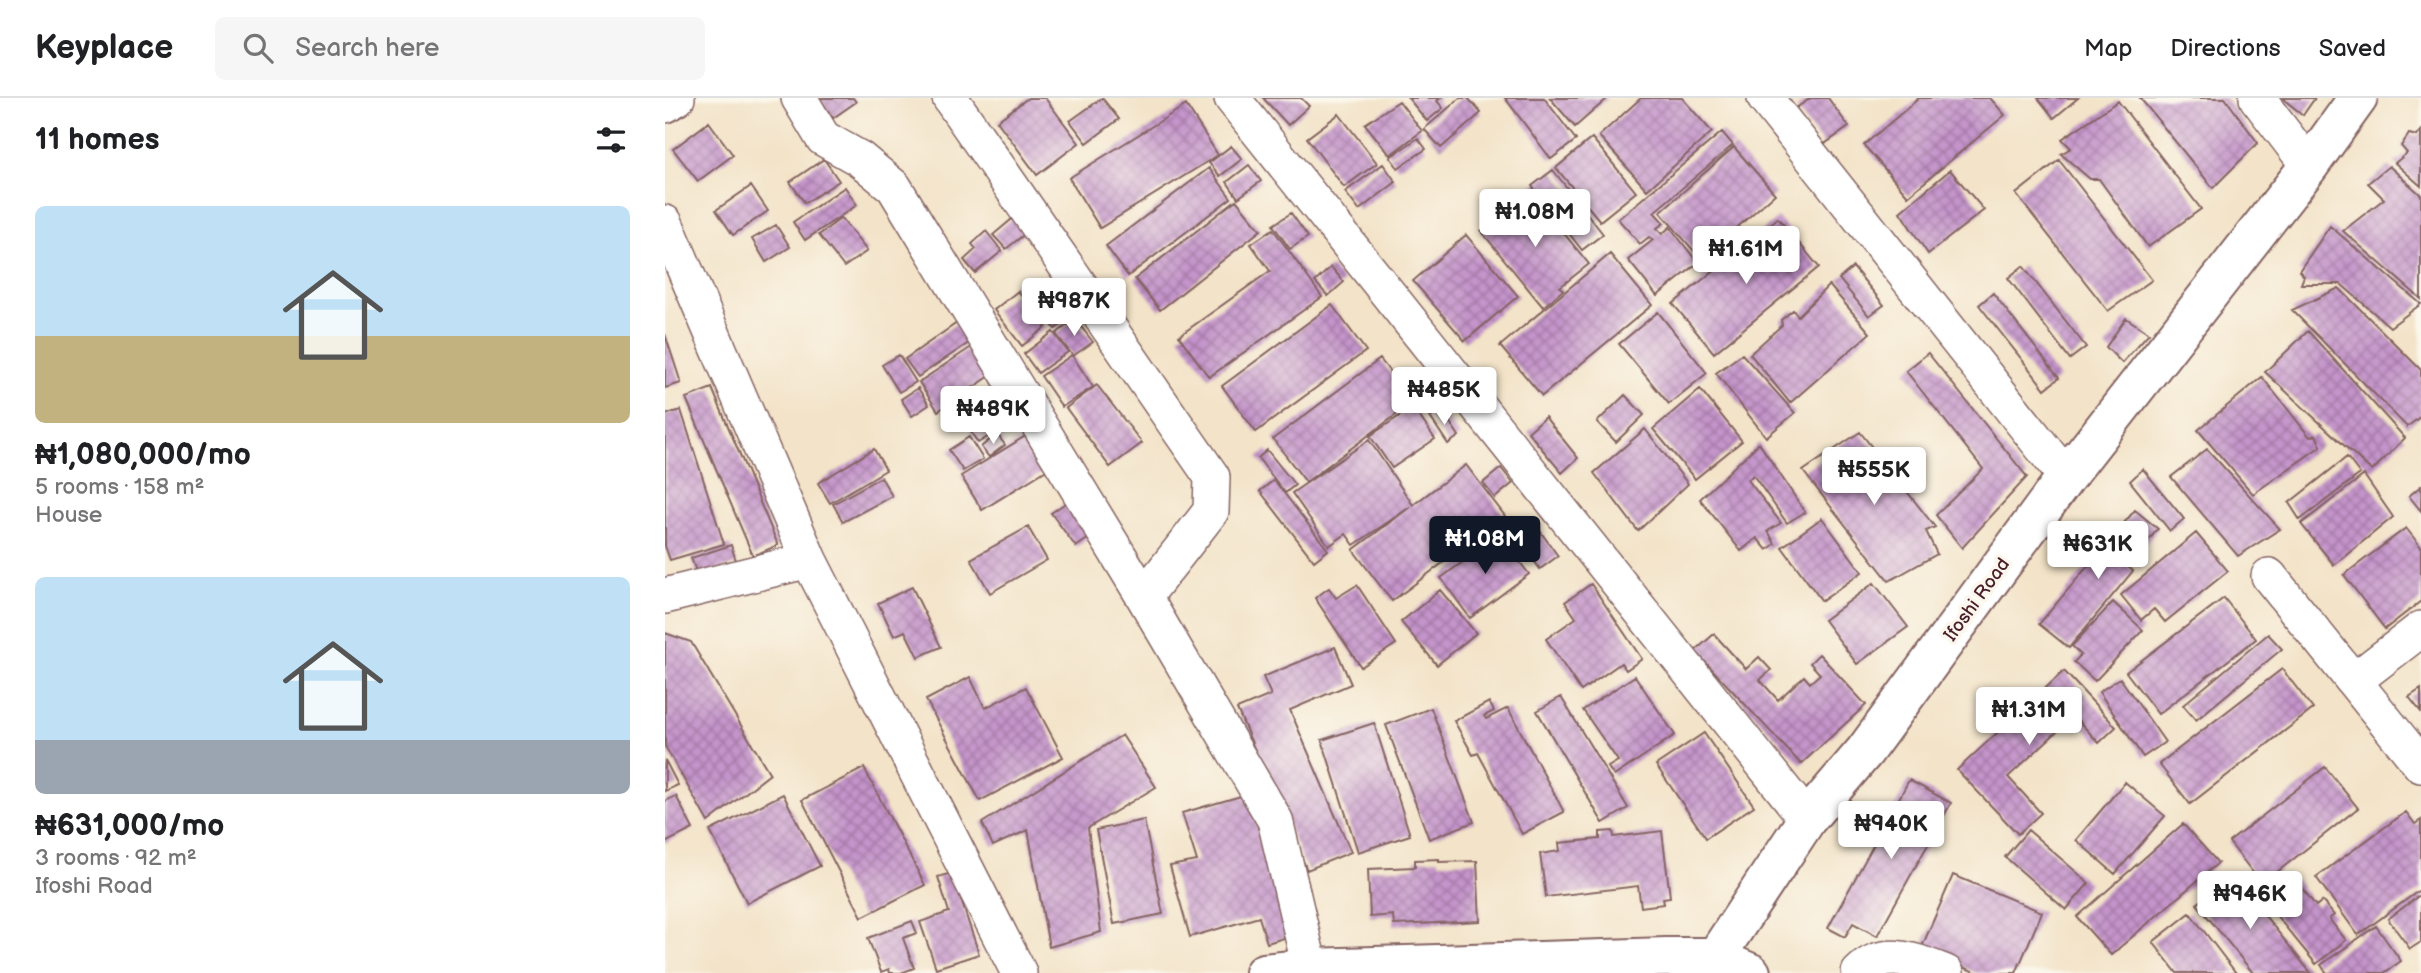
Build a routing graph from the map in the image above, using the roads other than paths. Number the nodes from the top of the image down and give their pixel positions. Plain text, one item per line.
1 (677, 98) edge
2 (799, 98) edge
3 (950, 98) edge
4 (1232, 98) edge
5 (1765, 98) edge
6 (2257, 98) edge
7 (2358, 98) edge
8 (665, 105) edge
9 (2309, 166) junction
10 (665, 223) edge
11 (2066, 477) junction
12 (809, 560) junction
13 (2269, 576) dead end
14 (665, 596) edge
15 (1145, 597) junction
16 (2421, 629) edge
17 (2355, 680) junction
18 (2421, 765) edge
19 (1807, 818) junction
20 (1709, 965) edge
21 (1310, 968) junction
22 (1019, 973) edge
23 (1266, 973) edge
24 (1751, 973) edge
25 (1859, 973) edge
26 (1946, 973) edge

1 - 8 street
2 - 15 street
3 - 15 street
4 - 19 street
5 - 11 street
6 - 9 street
7 - 9 main road, Ifoshi Road
9 - 11 main road, Ifoshi Road
10 - 12 street
11 - 19 main road, Ifoshi Road
12 - 14 street
12 - 22 street
13 - 17 street
15 - 21 street
16 - 17 street
17 - 18 street
19 - 20 main road, Ifoshi Road
20 - 21 main road
20 - 24 main road
21 - 23 main road
25 - 26 street

